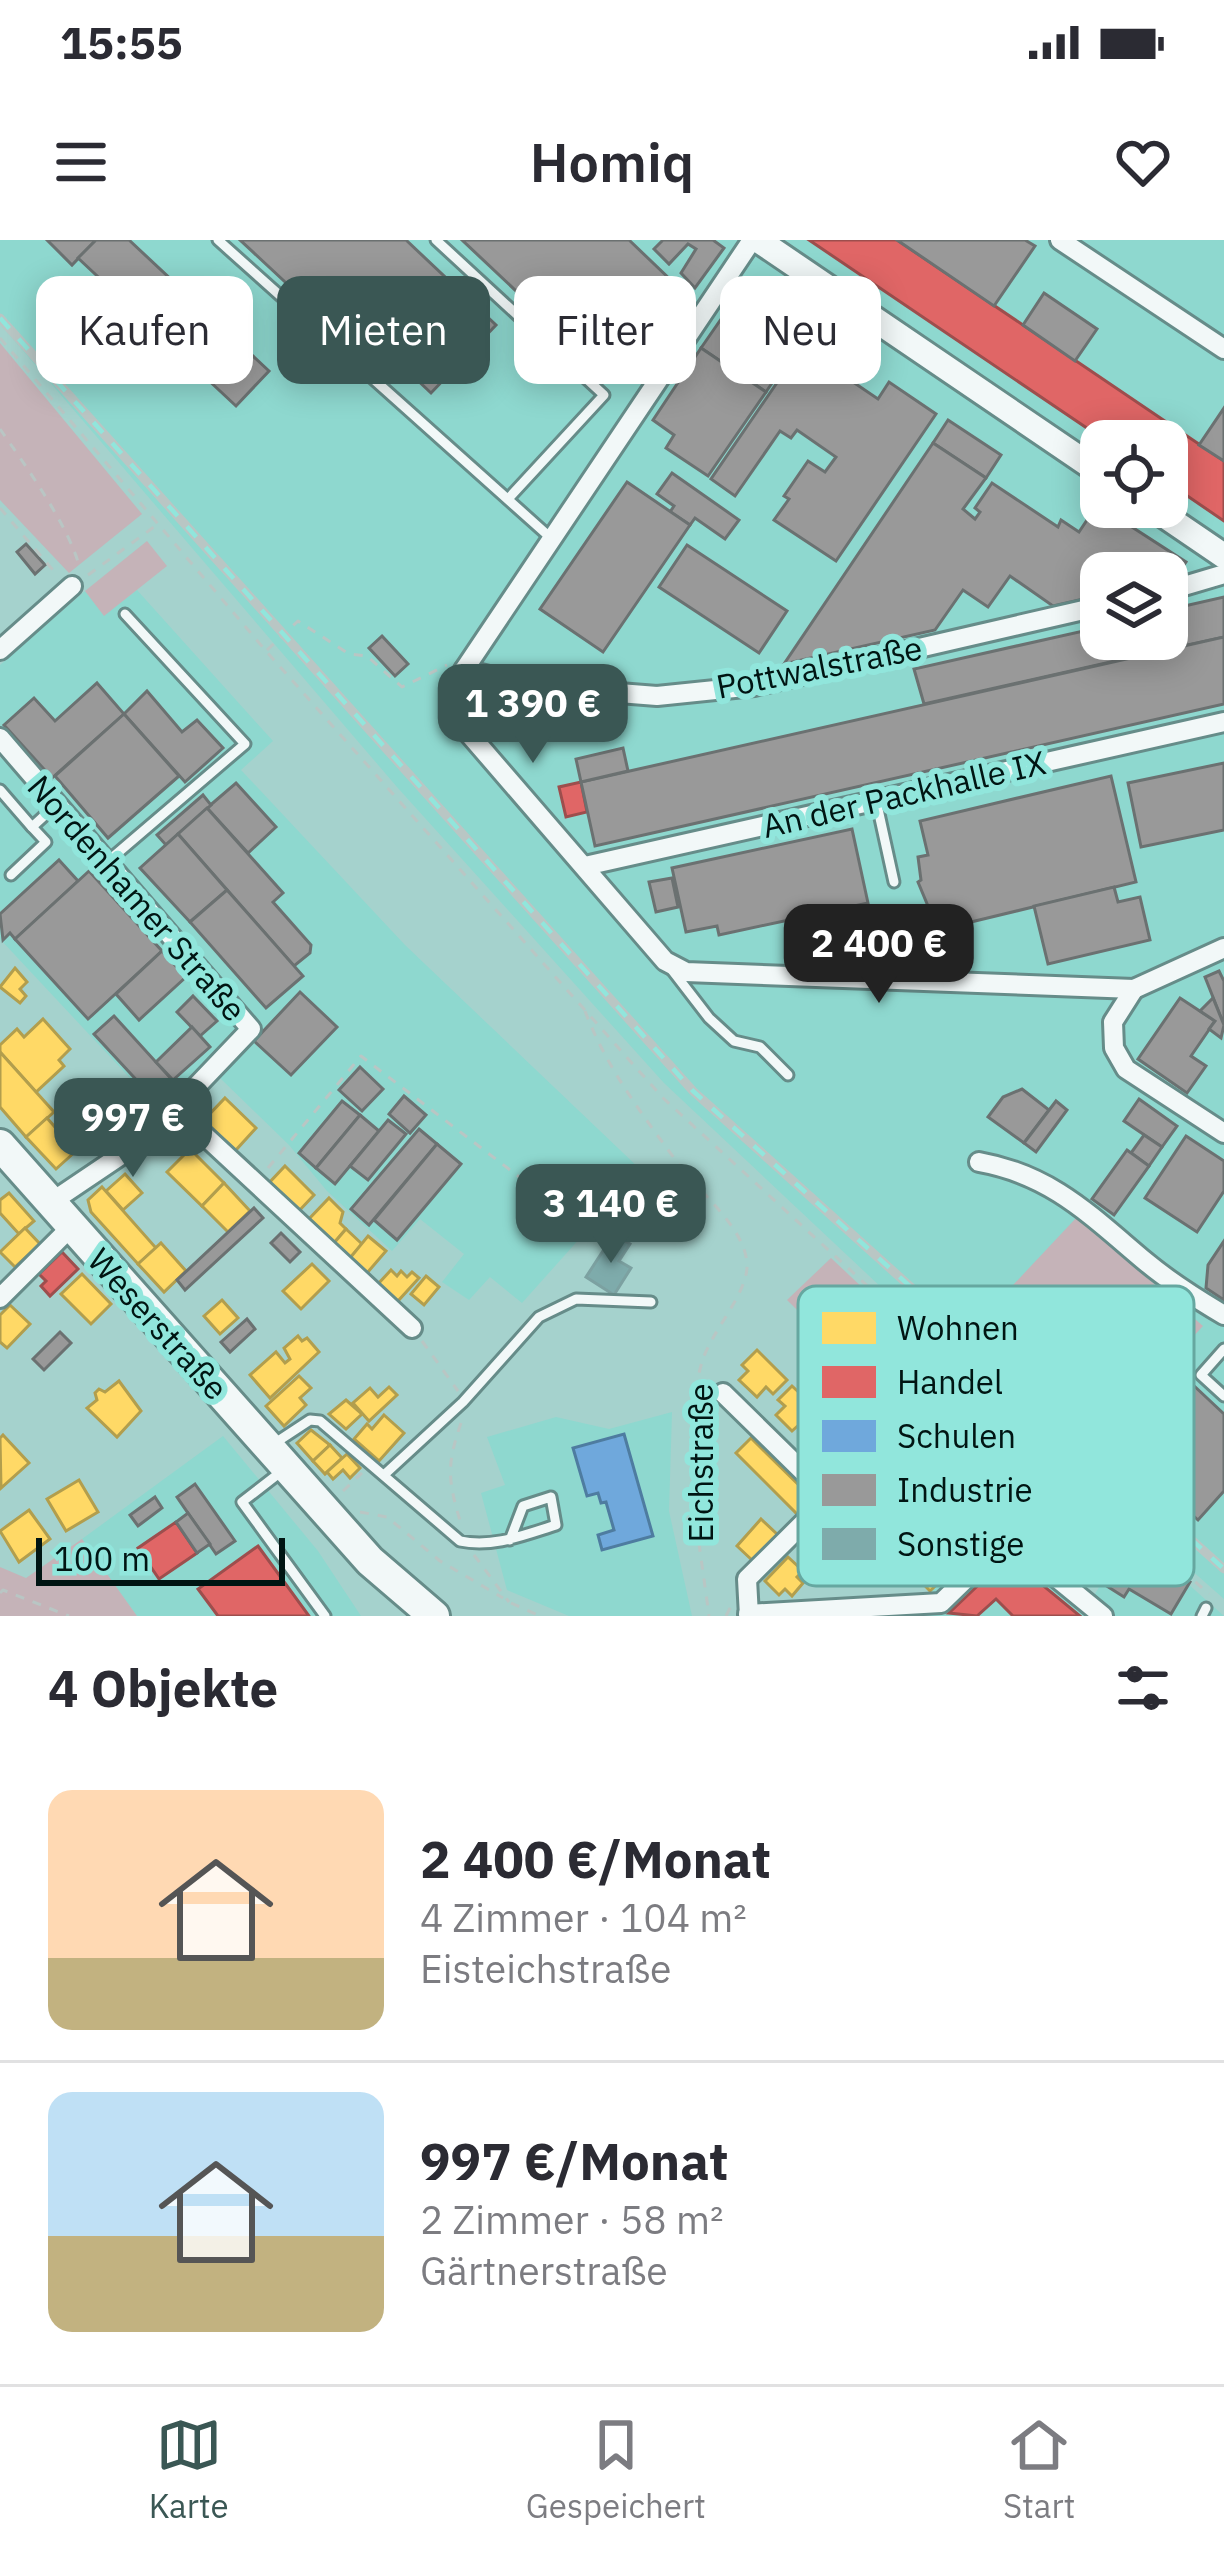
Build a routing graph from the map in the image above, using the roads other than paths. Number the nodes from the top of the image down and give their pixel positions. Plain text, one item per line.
1 (218, 240) edge
2 (436, 240) edge
3 (755, 240) edge
4 (1060, 240) edge
5 (1224, 349) edge
6 (1080, 458) edge
7 (508, 499) junction
8 (1183, 528) edge
9 (552, 539) junction
10 (1224, 556) edge
11 (1224, 574) edge
12 (1188, 585) edge
13 (67, 591) road end
14 (1080, 611) edge
15 (125, 614) dead end
16 (0, 650) edge
17 (464, 670) junction
18 (1224, 722) edge
19 (4, 751) edge
20 (0, 790) edge
21 (876, 800) junction
22 (57, 804) junction
23 (32, 827) junction
24 (106, 862) junction
25 (585, 866) junction
26 (10, 875) dead end
27 (894, 882) dead end
28 (1224, 948) edge
29 (664, 961) junction
30 (1134, 988) junction
31 (788, 1075) dead end
32 (176, 1108) junction
33 (1224, 1133) edge
34 (0, 1145) edge
35 (979, 1162) dead end
36 (60, 1215) junction
37 (1181, 1286) edge
38 (1194, 1295) edge
39 (0, 1298) edge
40 (651, 1302) dead end
41 (1224, 1315) edge
42 (412, 1328) road end
43 (1224, 1349) edge
44 (723, 1393) dead end
45 (1224, 1396) edge
46 (277, 1458) junction
47 (798, 1466) edge
48 (385, 1474) junction
49 (798, 1529) edge
50 (510, 1540) junction
51 (958, 1586) edge
52 (1065, 1586) edge
53 (1073, 1586) edge
54 (1070, 1590) junction
55 (748, 1615) edge
56 (325, 1616) edge
57 (434, 1616) edge
58 (1102, 1616) edge

1 - 7 lane
2 - 7 lane
3 - 6 street
3 - 9 street
4 - 5 street
7 - 9 lane
8 - 10 street
9 - 17 street
11 - 12 street
13 - 16 street
14 - 17 street, Pottwalstraße
15 - 24 lane
17 - 25 street
18 - 21 street, An der Packhalle IX
19 - 22 street, Nordenhamer Straße
20 - 23 lane
21 - 25 street, An der Packhalle IX
21 - 27 lane
22 - 23 lane
22 - 24 street, Nordenhamer Straße
23 - 26 lane
24 - 32 street, Nordenhamer Straße
25 - 29 street
28 - 30 street
29 - 30 street
29 - 31 lane
30 - 33 street
32 - 36 street
32 - 42 street
34 - 36 main road, Weserstraße
35 - 37 street
36 - 39 street
36 - 46 main road, Weserstraße
38 - 41 street
40 - 48 lane
43 - 45 lane
44 - 47 street
46 - 48 lane
46 - 56 lane
46 - 57 main road, Weserstraße
48 - 50 lane
49 - 55 street
50 - 50 lane
51 - 55 street
52 - 54 street
53 - 54 lane
54 - 58 street

